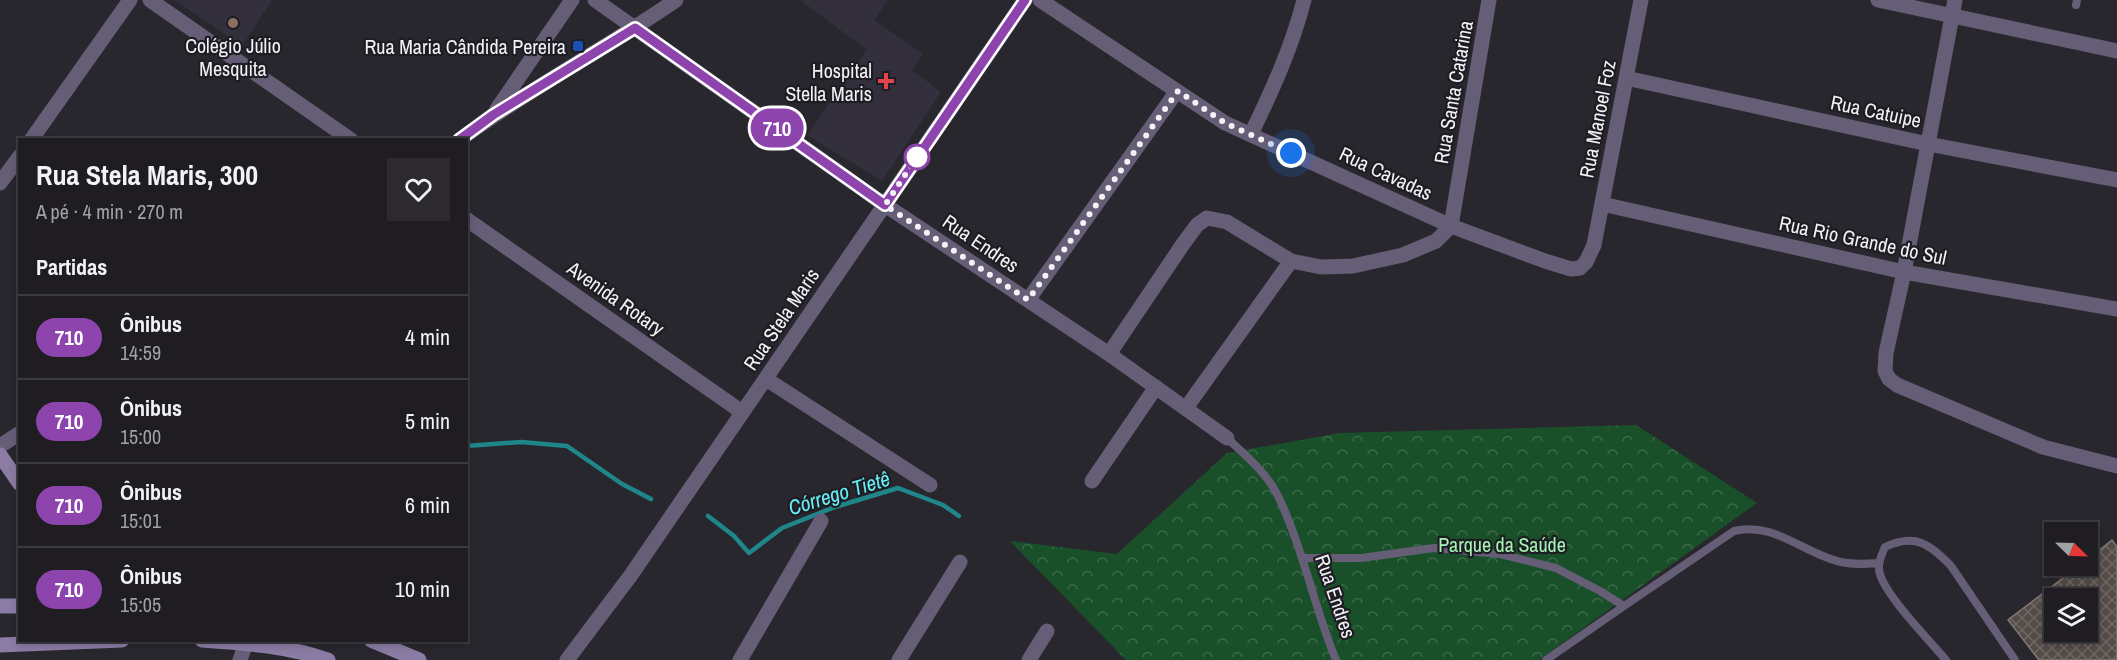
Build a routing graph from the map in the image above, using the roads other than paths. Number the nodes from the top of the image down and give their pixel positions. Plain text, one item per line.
1 (130, 0) edge
2 (150, 0) edge
3 (572, 0) edge
4 (595, 0) edge
5 (676, 0) edge
6 (1025, 0) edge
7 (1040, 0) edge
8 (1304, 0) edge
9 (1489, 0) edge
10 (1641, 0) edge
11 (1878, 0) edge
12 (1955, 0) edge
13 (1953, 16) junction
14 (635, 28) junction
15 (2117, 51) edge
16 (1626, 78) junction
17 (1178, 91) junction
18 (493, 115) junction
19 (1251, 134) junction
20 (32, 138) edge
21 (348, 138) edge
22 (462, 138) edge
23 (1928, 144) junction
24 (18, 159) edge
25 (2117, 180) edge
26 (0, 183) edge
27 (1602, 204) junction
28 (885, 205) junction
29 (468, 220) edge
30 (1451, 226) junction
31 (1594, 245) joint
32 (1291, 261) junction
33 (1904, 272) junction
34 (1028, 300) junction
35 (2117, 309) edge
36 (1109, 354) junction
37 (766, 379) junction
38 (1156, 387) junction
39 (1186, 408) junction
40 (742, 412) junction
41 (18, 434) edge
42 (1227, 438) joint
43 (0, 446) edge
44 (0, 455) edge
45 (2117, 466) edge
46 (5, 469) edge
47 (1092, 481) dead end
48 (18, 482) edge
49 (930, 485) dead end
50 (821, 520) dead end
51 (1302, 558) junction
52 (960, 562) dead end
53 (1879, 563) junction
54 (0, 606) edge
55 (18, 606) edge
56 (1624, 606) junction
57 (1047, 632) dead end
58 (73, 642) edge
59 (231, 642) edge
60 (376, 642) edge
61 (246, 643) junction
62 (0, 645) edge
63 (240, 660) edge
64 (328, 660) edge
65 (419, 660) edge
66 (567, 660) edge
67 (740, 660) edge
68 (899, 660) edge
69 (1029, 660) edge
70 (1336, 660) edge
71 (1546, 660) edge
72 (1946, 660) edge
73 (2014, 660) edge

1 - 20 street
2 - 21 street
3 - 18 street
4 - 14 street, Rua Endres
5 - 14 street
6 - 28 street, Rua Stela Maris
7 - 17 street, Rua Cavadas
8 - 19 street
9 - 30 street, Rua Santa Catarina
10 - 16 street, Rua Manoel Foz
11 - 13 street
12 - 13 street
13 - 15 street
13 - 23 street
14 - 18 street
14 - 28 street, Rua Endres
16 - 23 street, Rua Catuipe
16 - 27 street, Rua Manoel Foz
17 - 19 street, Rua Cavadas
17 - 34 street
18 - 22 street
19 - 30 street, Rua Cavadas
23 - 25 street, Rua Catuipe
23 - 33 street
24 - 26 street
27 - 31 street, Rua Manoel Foz
27 - 33 street, Rua Rio Grande do Sul
28 - 34 street, Rua Endres
28 - 37 street, Rua Stela Maris
29 - 40 street, Avenida Rotary
30 - 31 street, Rua Cavadas
30 - 32 street
32 - 36 street
32 - 39 street
33 - 35 street, Rua Rio Grande do Sul
33 - 45 street
34 - 36 street, Rua Endres
36 - 38 street, Rua Endres
37 - 40 street, Rua Stela Maris
37 - 49 street
38 - 39 street, Rua Endres
38 - 47 street
39 - 42 street, Rua Endres
40 - 66 street, Rua Stela Maris
41 - 43 street
42 - 51 lane, Rua Endres
44 - 46 main road
46 - 48 main road
50 - 67 street
51 - 56 lane
51 - 70 lane, Rua Endres
52 - 68 street
53 - 56 lane
53 - 72 lane
53 - 73 lane
54 - 55 main road
56 - 71 lane
57 - 69 street
58 - 62 main road
59 - 61 main road
60 - 65 main road
61 - 63 street
61 - 64 main road

